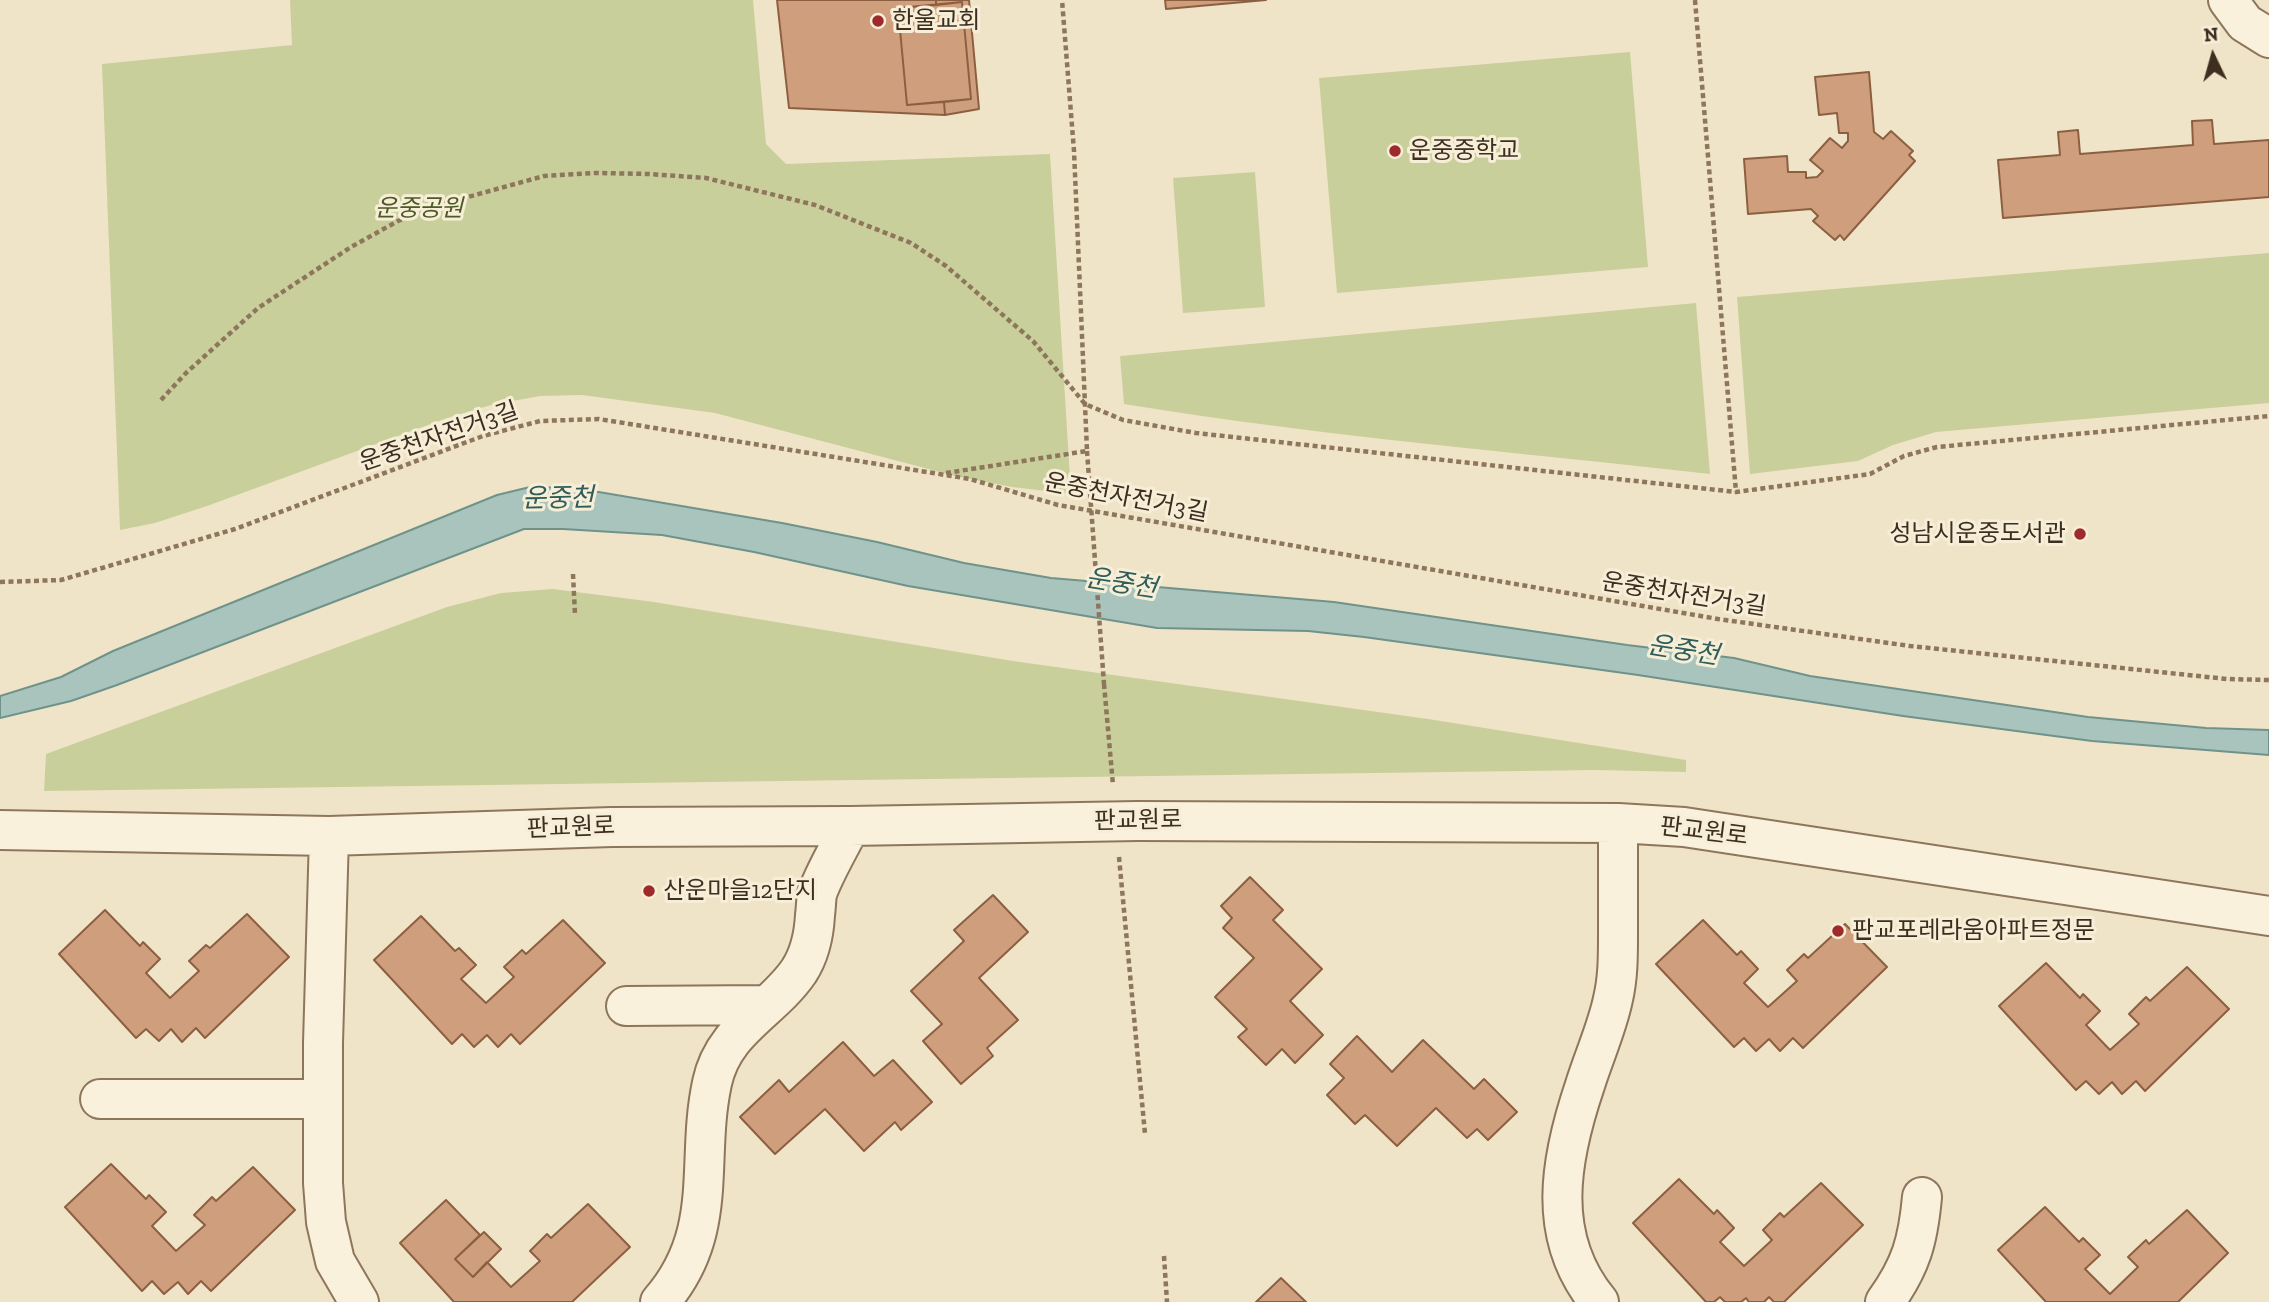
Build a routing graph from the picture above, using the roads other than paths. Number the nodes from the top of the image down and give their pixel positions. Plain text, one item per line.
1 (2228, 0) edge
2 (2269, 38) edge
3 (1618, 823) junction
4 (850, 826) junction
5 (0, 830) edge
6 (329, 836) junction
7 (2269, 916) edge
8 (766, 1005) junction
9 (626, 1006) dead end
10 (100, 1099) dead end
11 (322, 1099) junction
12 (1922, 1197) dead end
13 (359, 1302) edge
14 (660, 1302) edge
15 (1599, 1302) edge
16 (1885, 1302) edge

1 - 2 street
3 - 4 street, 판교원로
3 - 7 street, 판교원로
3 - 15 street
4 - 6 street, 판교원로
4 - 8 street
5 - 6 street, 판교원로
6 - 11 street
8 - 9 street
8 - 14 street
10 - 11 street
11 - 13 street
12 - 16 street

